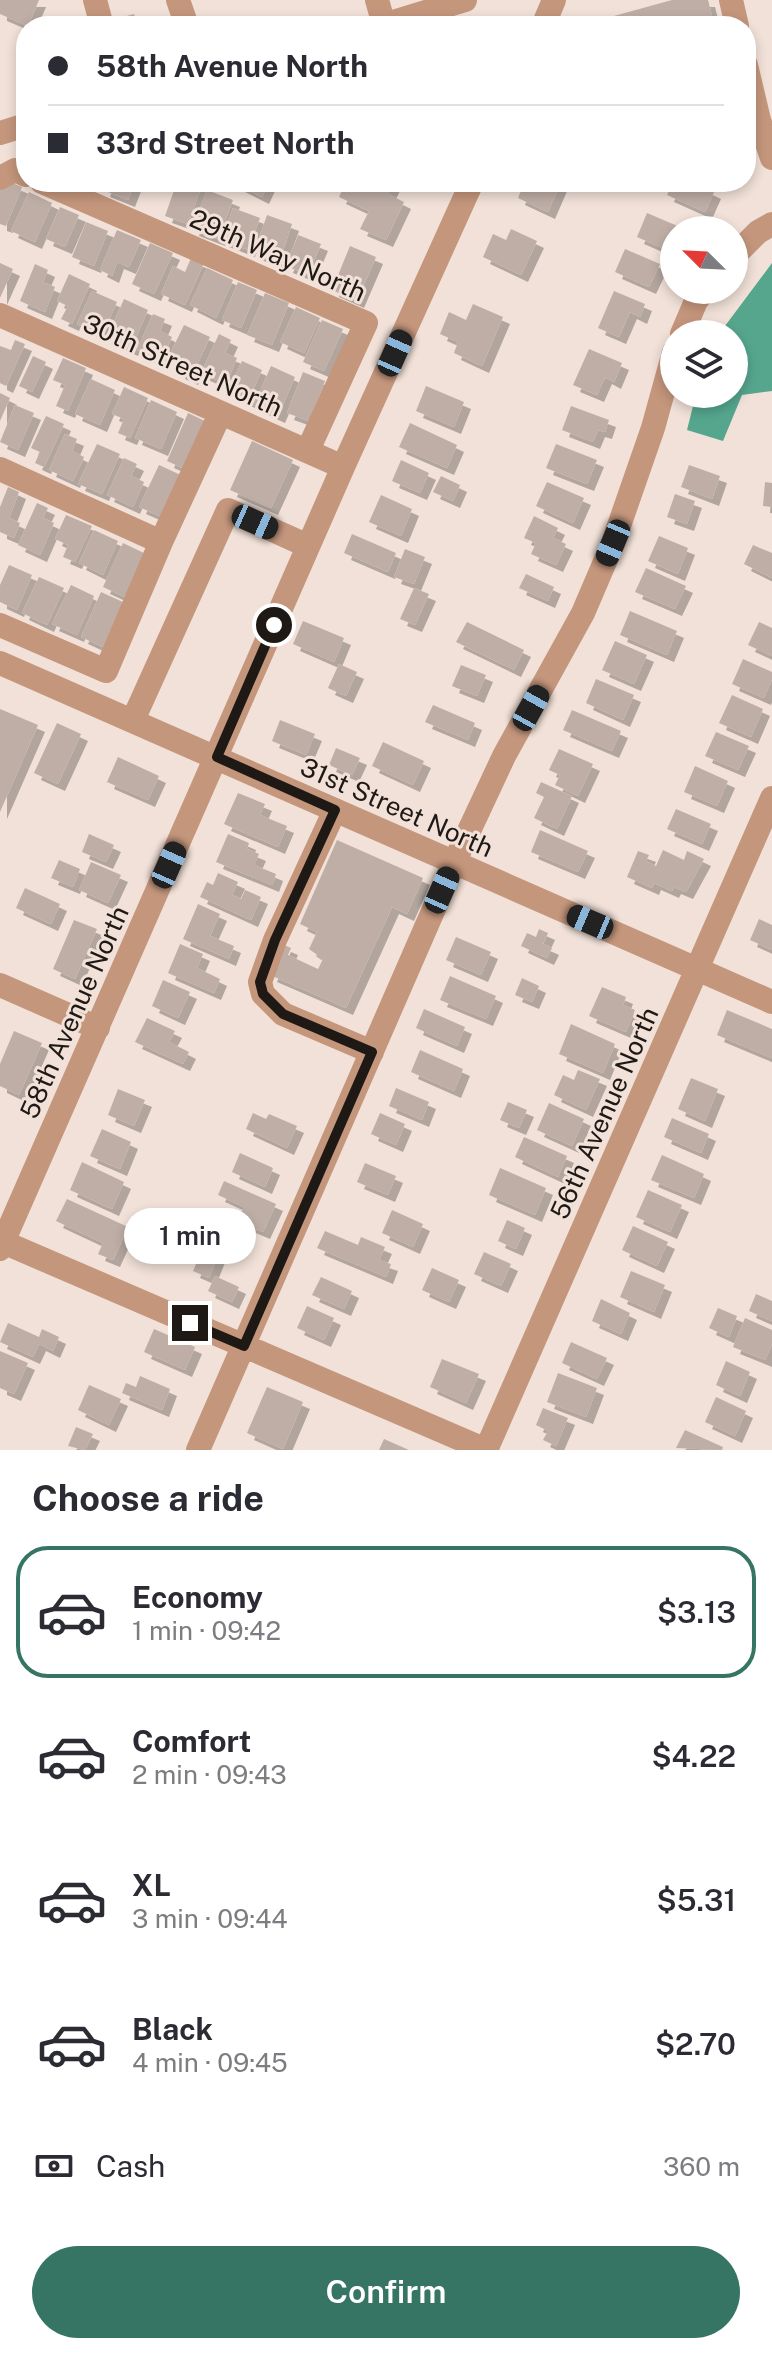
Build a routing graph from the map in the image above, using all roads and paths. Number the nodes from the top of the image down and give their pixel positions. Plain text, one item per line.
1 (465, 0) edge
2 (412, 16) edge
3 (756, 107) edge
4 (772, 158) edge
5 (65, 192) edge
6 (467, 192) edge
7 (772, 224) edge
8 (748, 242) edge
9 (0, 315) edge
10 (660, 403) edge
11 (220, 414) junction
12 (308, 450) junction
13 (343, 467) junction
14 (0, 469) edge
15 (161, 542) junction
16 (308, 546) junction
17 (0, 625) edge
18 (0, 663) edge
19 (133, 720) junction
20 (217, 757) junction
21 (772, 798) edge
22 (335, 810) junction
23 (454, 863) junction
24 (699, 969) junction
25 (0, 985) edge
26 (772, 1002) edge
27 (98, 1028) junction
28 (372, 1052) junction
29 (2, 1246) edge
30 (244, 1346) junction
31 (198, 1450) edge
32 (486, 1450) edge

1 - 2 street
3 - 4 street
5 - 12 street, 29th Way North
6 - 13 street, 58th Avenue North
7 - 8 street
9 - 11 street, 30th Street North
10 - 23 street
11 - 12 street, 30th Street North
11 - 15 street
12 - 13 street, 30th Street North
13 - 16 street, 58th Avenue North
14 - 15 street
15 - 17 street
16 - 19 street
16 - 20 street, 58th Avenue North
18 - 19 street, 31st Street North
19 - 20 street, 31st Street North
20 - 22 street, 31st Street North
20 - 27 street, 58th Avenue North
21 - 24 street, 56th Avenue North
22 - 23 street, 31st Street North
22 - 28 street
23 - 24 street, 31st Street North
23 - 28 street
24 - 26 street, 31st Street North
24 - 32 street, 56th Avenue North
25 - 27 street
27 - 29 street, 58th Avenue North
28 - 30 street
29 - 30 street
30 - 31 street
30 - 32 street

